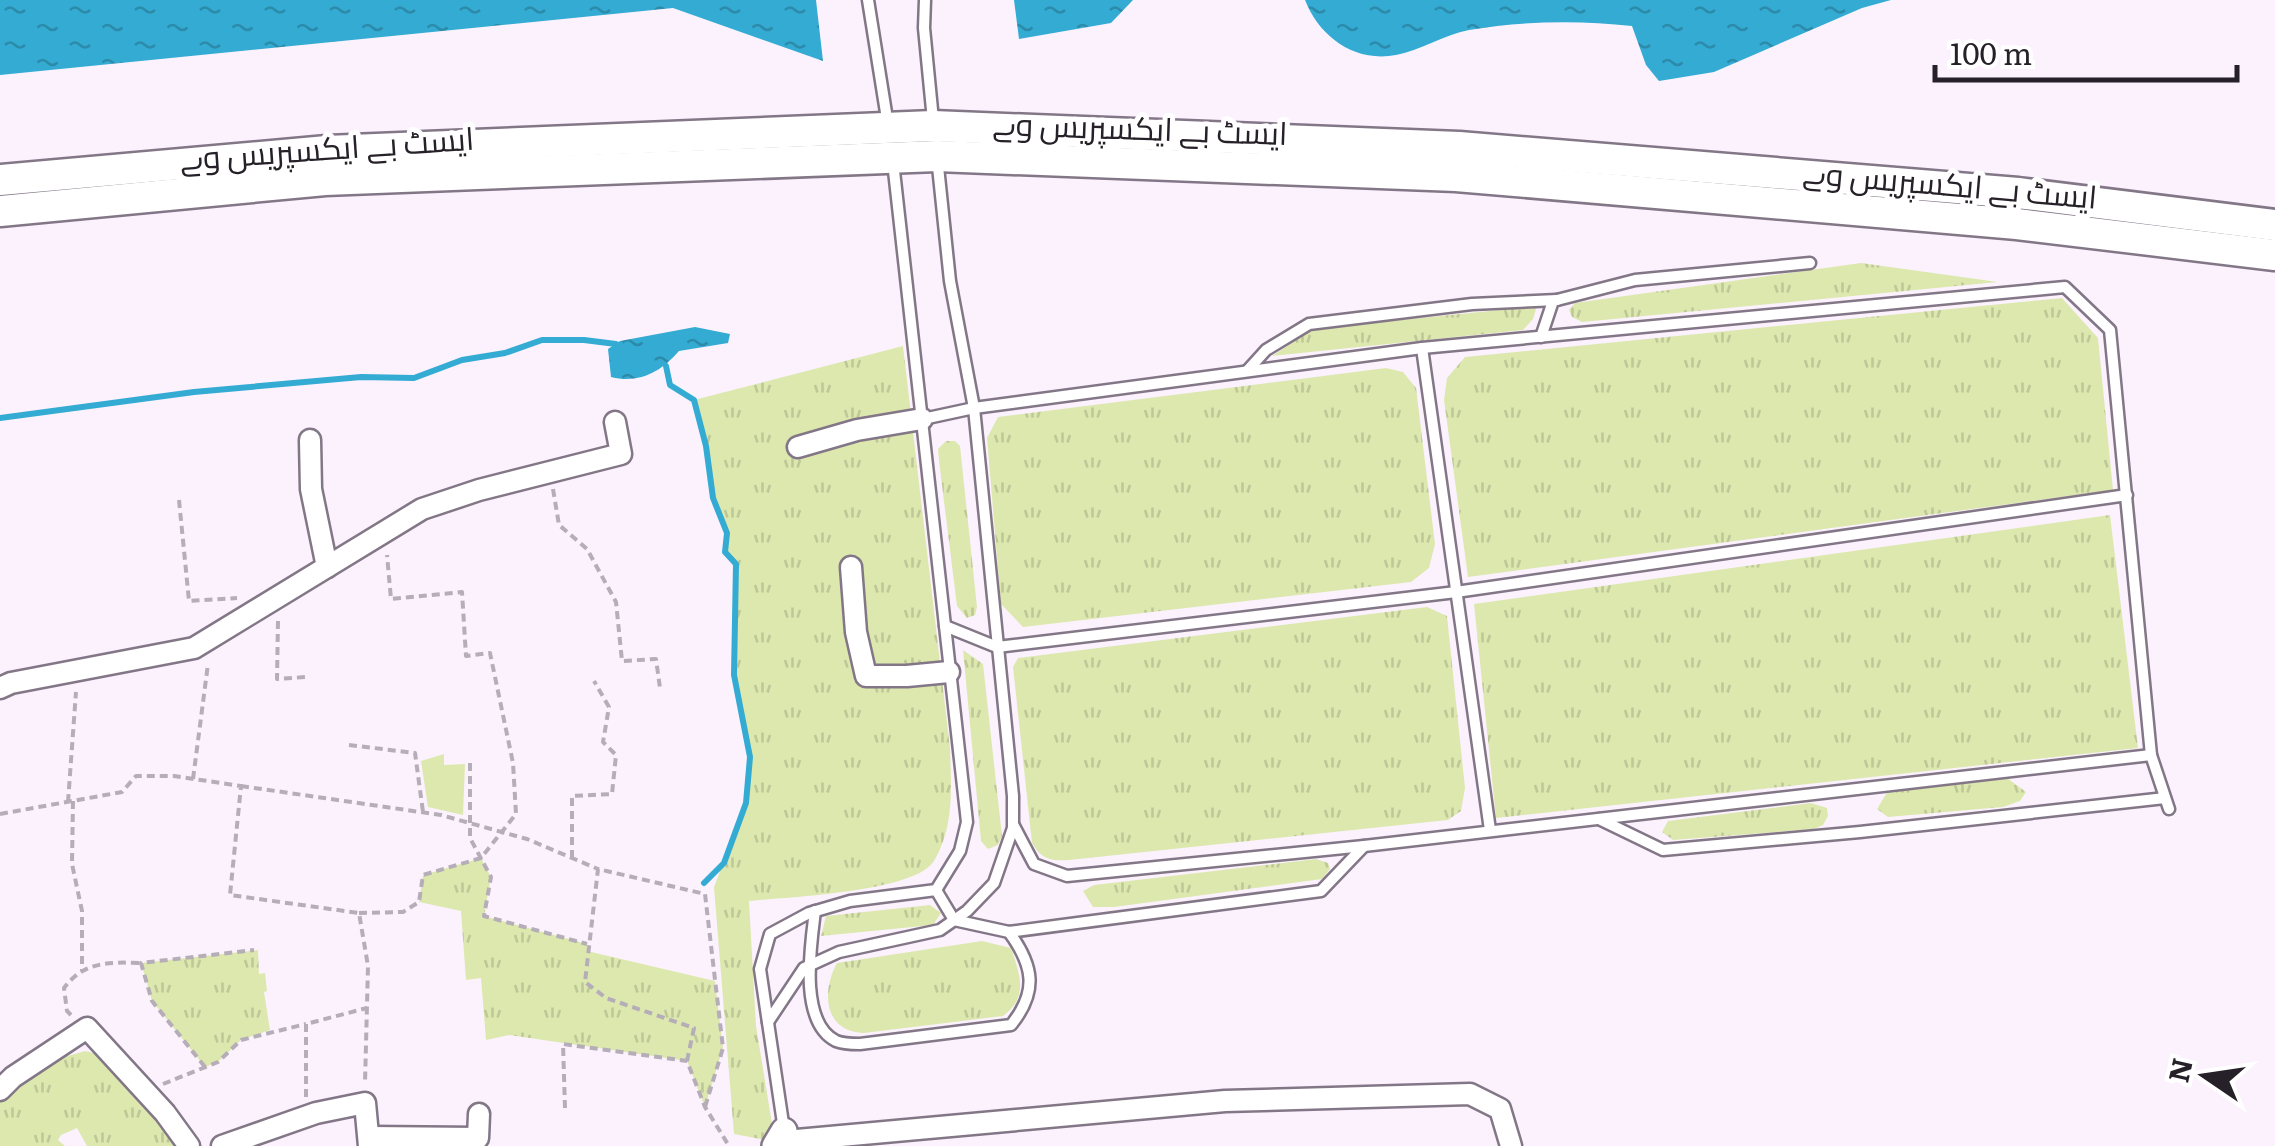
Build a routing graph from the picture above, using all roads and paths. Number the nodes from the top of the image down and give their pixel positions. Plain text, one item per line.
1 (868, 0) edge
2 (925, 0) edge
3 (935, 141) junction
4 (890, 143) junction
5 (0, 180) edge
6 (0, 211) edge
7 (2275, 225) edge
8 (2275, 256) edge
9 (1810, 263) dead end
10 (1557, 300) junction
11 (1540, 337) junction
12 (1422, 348) junction
13 (1247, 372) junction
14 (974, 408) junction
15 (922, 419) junction
16 (614, 422) dead end
17 (310, 440) dead end
18 (798, 447) dead end
19 (551, 472) junction
20 (2128, 495) junction
21 (179, 500) dead end
22 (384, 532) junction
23 (327, 567) junction
24 (851, 567) dead end
25 (1456, 592) junction
26 (278, 597) junction
27 (944, 626) junction
28 (202, 643) junction
29 (998, 647) junction
30 (78, 670) junction
31 (949, 672) junction
32 (306, 677) dead end
33 (594, 681) dead end
34 (0, 688) edge
35 (660, 688) dead end
36 (349, 745) dead end
37 (2151, 754) junction
38 (470, 764) dead end
39 (193, 778) junction
40 (240, 786) junction
41 (70, 802) junction
42 (423, 812) junction
43 (0, 814) edge
44 (1598, 819) junction
45 (469, 822) junction
46 (1013, 825) junction
47 (1490, 830) junction
48 (504, 832) junction
49 (1364, 846) junction
50 (481, 858) junction
51 (572, 858) junction
52 (598, 869) junction
53 (936, 890) junction
54 (815, 912) junction
55 (358, 913) junction
56 (954, 920) junction
57 (1010, 932) junction
58 (587, 944) junction
59 (254, 950) dead end
60 (142, 963) junction
61 (808, 966) junction
62 (82, 970) junction
63 (367, 1008) junction
64 (768, 1023) junction
65 (306, 1024) junction
66 (85, 1030) junction
67 (687, 1061) junction
68 (205, 1067) junction
69 (0, 1090) edge
70 (145, 1092) junction
71 (365, 1102) junction
72 (705, 1107) junction
73 (564, 1108) dead end
74 (479, 1114) dead end
75 (306, 1116) junction
76 (778, 1140) edge
77 (369, 1142) edge
78 (189, 1146) edge
79 (222, 1146) edge
80 (729, 1146) edge
81 (1511, 1146) edge

1 - 4 lane
2 - 3 lane
3 - 4 main road, ایسٹ بے ایکسپریس وے
3 - 7 main road, ایسٹ بے ایکسپریس وے
3 - 8 main road, ایسٹ بے ایکسپریس وے
3 - 14 lane
4 - 5 main road, ایسٹ بے ایکسپریس وے
4 - 6 main road, ایسٹ بے ایکسپریس وے
4 - 15 lane
9 - 10 lane
10 - 11 lane
10 - 13 lane
11 - 12 lane
11 - 20 lane
12 - 13 lane
12 - 25 lane
13 - 14 lane
14 - 15 lane
14 - 29 lane
15 - 18 street
15 - 27 lane
16 - 19 street
17 - 23 street
19 - 22 street
19 - 35 path
20 - 25 lane
20 - 37 lane
21 - 26 path
22 - 23 street
22 - 48 path
23 - 26 street
24 - 31 street
25 - 29 lane
25 - 47 lane
26 - 28 street
26 - 32 path
27 - 29 lane
27 - 31 lane
28 - 30 street
28 - 39 path
29 - 46 lane
30 - 34 street
30 - 41 path
31 - 53 lane
33 - 51 path
36 - 42 path
37 - 44 lane
37 - 44 lane
38 - 45 path
39 - 40 path
39 - 41 path
40 - 42 path
40 - 55 path
41 - 43 path
41 - 62 path
42 - 45 path
44 - 47 lane
45 - 48 path
45 - 50 path
46 - 49 lane
46 - 56 lane
47 - 49 lane
48 - 50 path
48 - 51 path
49 - 57 lane
50 - 55 path
50 - 58 path
51 - 52 path
52 - 58 path
52 - 72 path
53 - 54 lane
53 - 56 lane
54 - 61 lane
54 - 64 lane
55 - 63 path
56 - 57 lane
56 - 61 lane
57 - 61 lane
58 - 67 path
59 - 60 path
60 - 62 path
60 - 68 path
61 - 64 lane
62 - 66 path
63 - 65 path
63 - 71 path
64 - 76 lane
65 - 68 path
65 - 75 path
66 - 69 street
66 - 70 street
67 - 72 path
67 - 73 path
68 - 70 path
70 - 78 street
71 - 75 street
71 - 77 street
72 - 80 path
74 - 77 street
75 - 79 street
76 - 81 street

